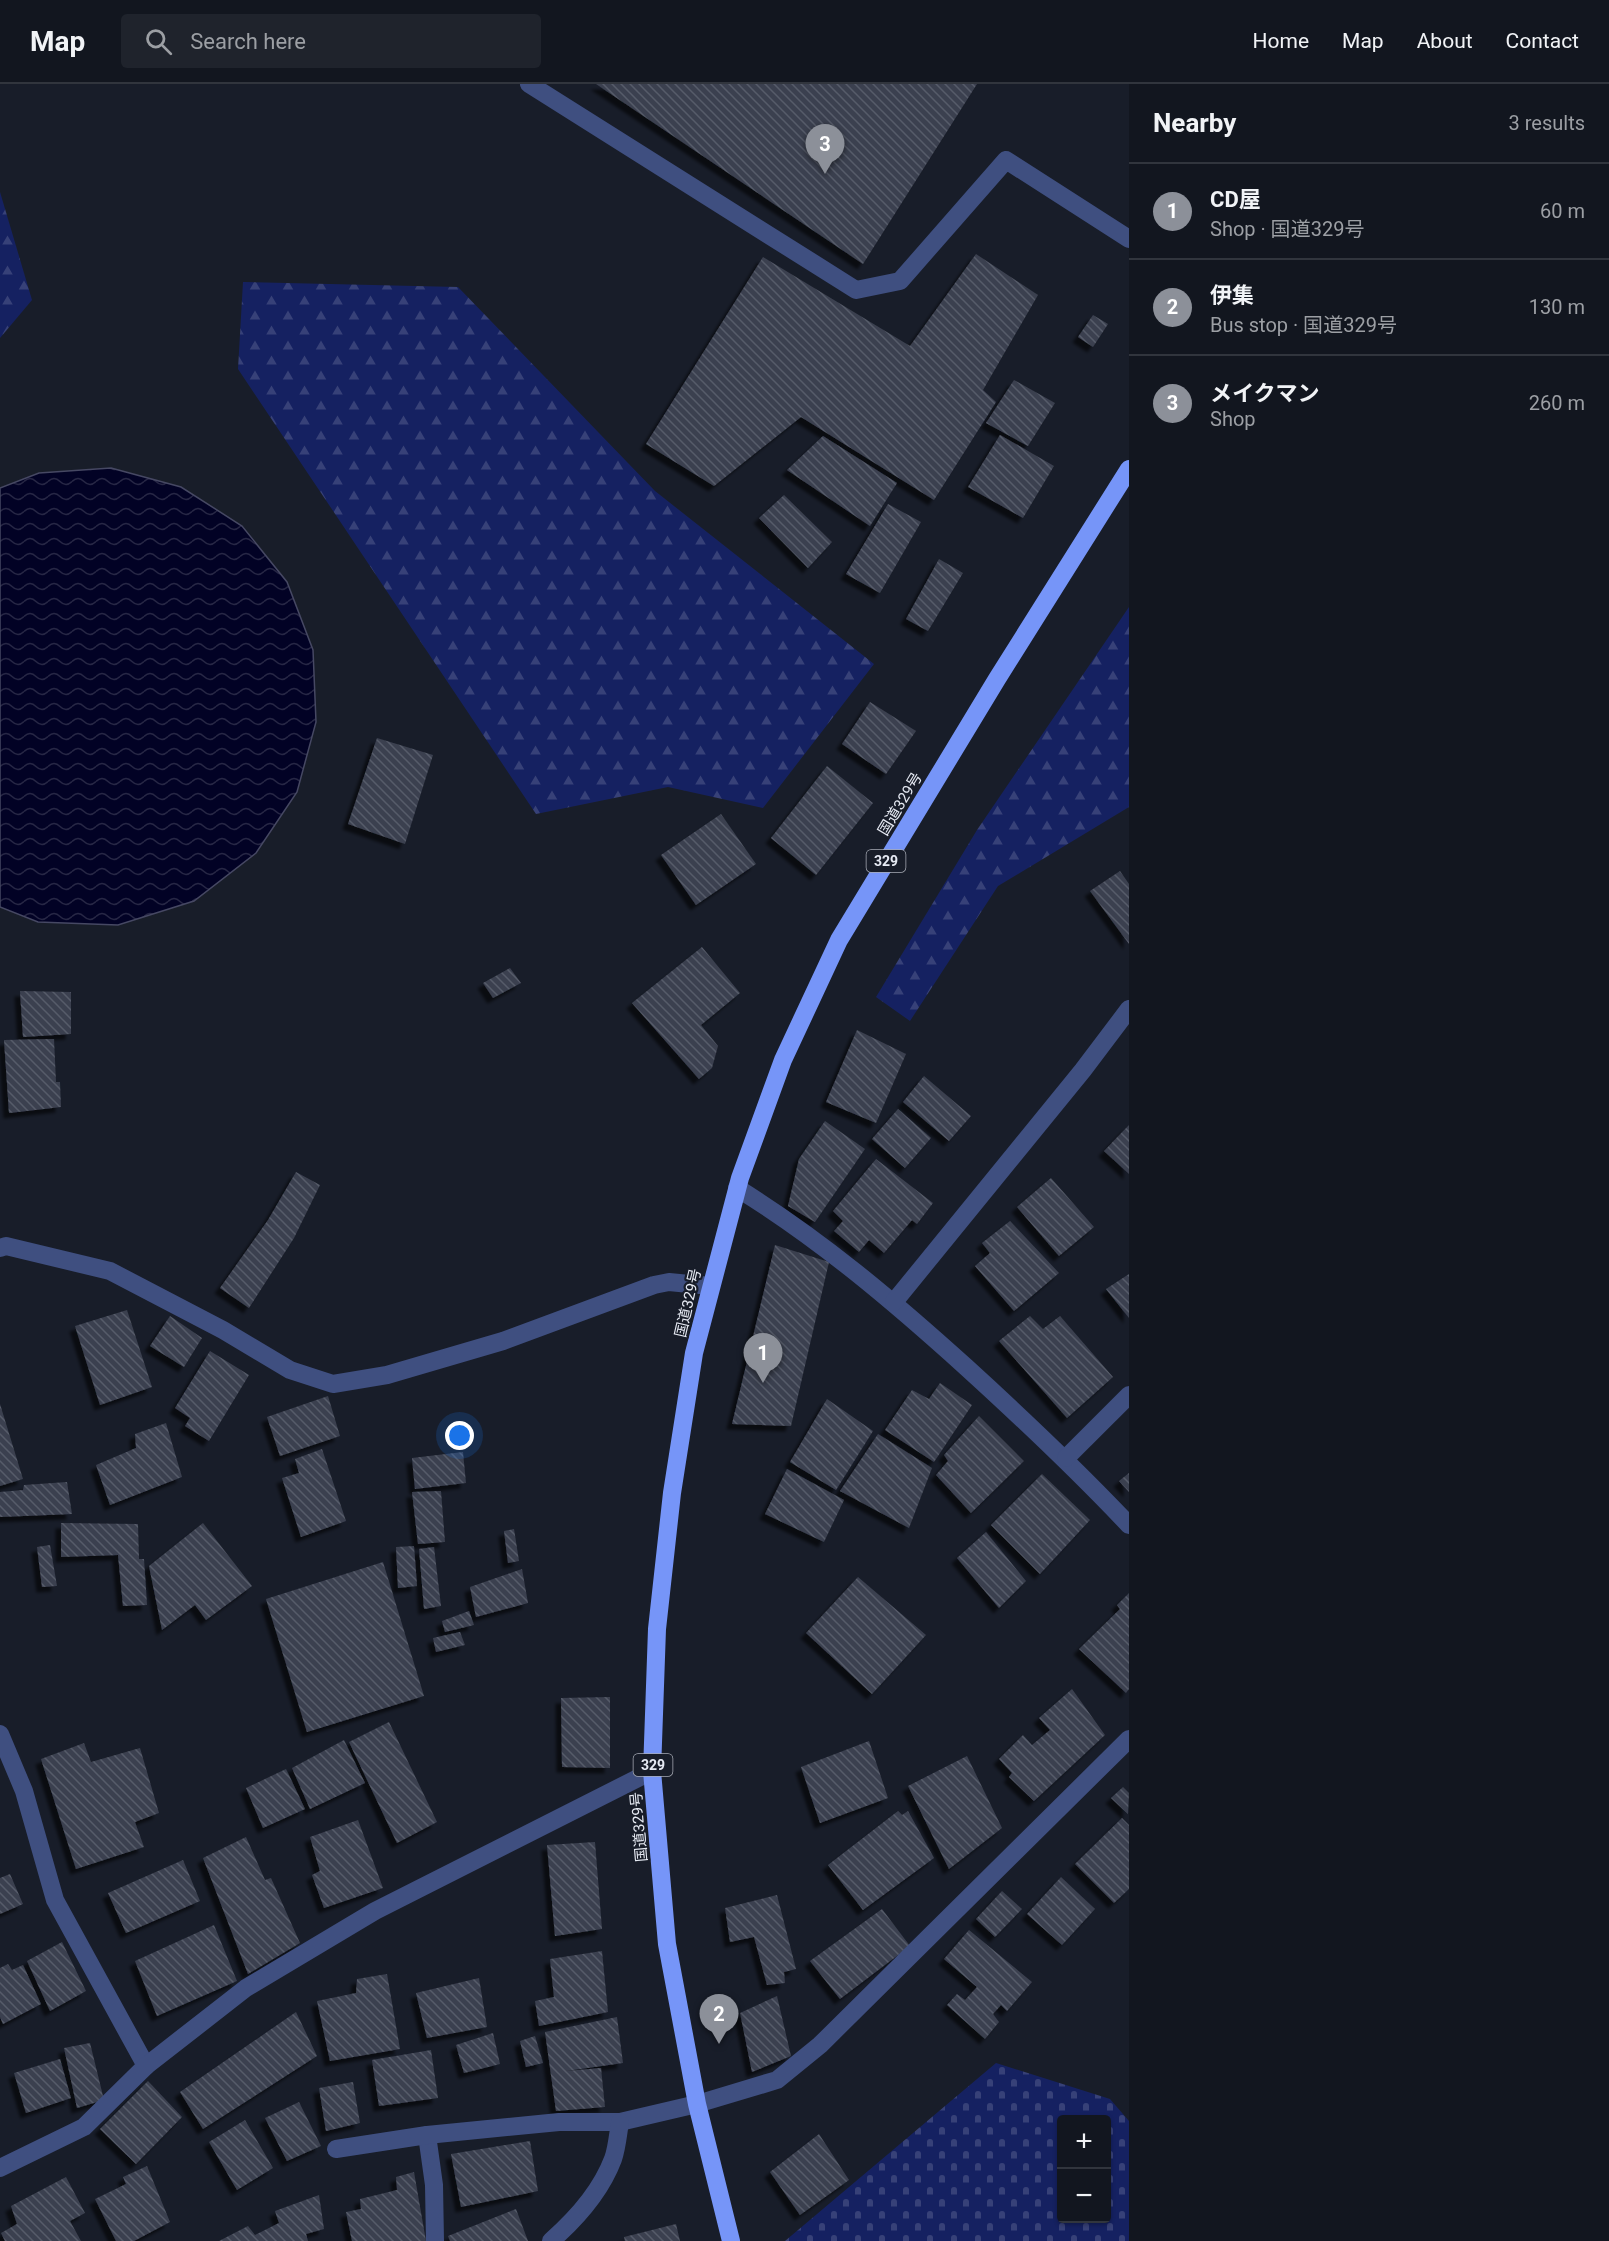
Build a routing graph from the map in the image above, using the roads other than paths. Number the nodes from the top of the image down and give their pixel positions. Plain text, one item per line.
1 (529, 84) edge
2 (1129, 238) edge
3 (1129, 469) edge
4 (1129, 1009) edge
5 (737, 1188) junction
6 (0, 1248) edge
7 (710, 1286) junction
8 (894, 1302) junction
9 (1129, 1395) edge
10 (1066, 1458) junction
11 (1129, 1525) edge
12 (0, 1734) edge
13 (1129, 1739) edge
14 (652, 1771) junction
15 (146, 2066) junction
16 (697, 2104) junction
17 (620, 2122) junction
18 (427, 2135) junction
19 (336, 2149) dead end
20 (0, 2168) edge
21 (435, 2241) edge
22 (550, 2241) edge
23 (730, 2241) edge

1 - 2 street
3 - 5 highway, 国道329号 / 329
4 - 8 street
5 - 7 highway, 国道329号 / 329
5 - 8 street
6 - 7 street
7 - 14 highway, 国道329号 / 329
8 - 10 street
9 - 10 street
10 - 11 street
12 - 15 street
13 - 16 street
14 - 15 street
14 - 16 highway, 国道329号 / 329
15 - 20 street
16 - 17 street
16 - 23 highway, 国道329号 / 329
17 - 18 street
17 - 22 street
18 - 19 street
18 - 21 street

